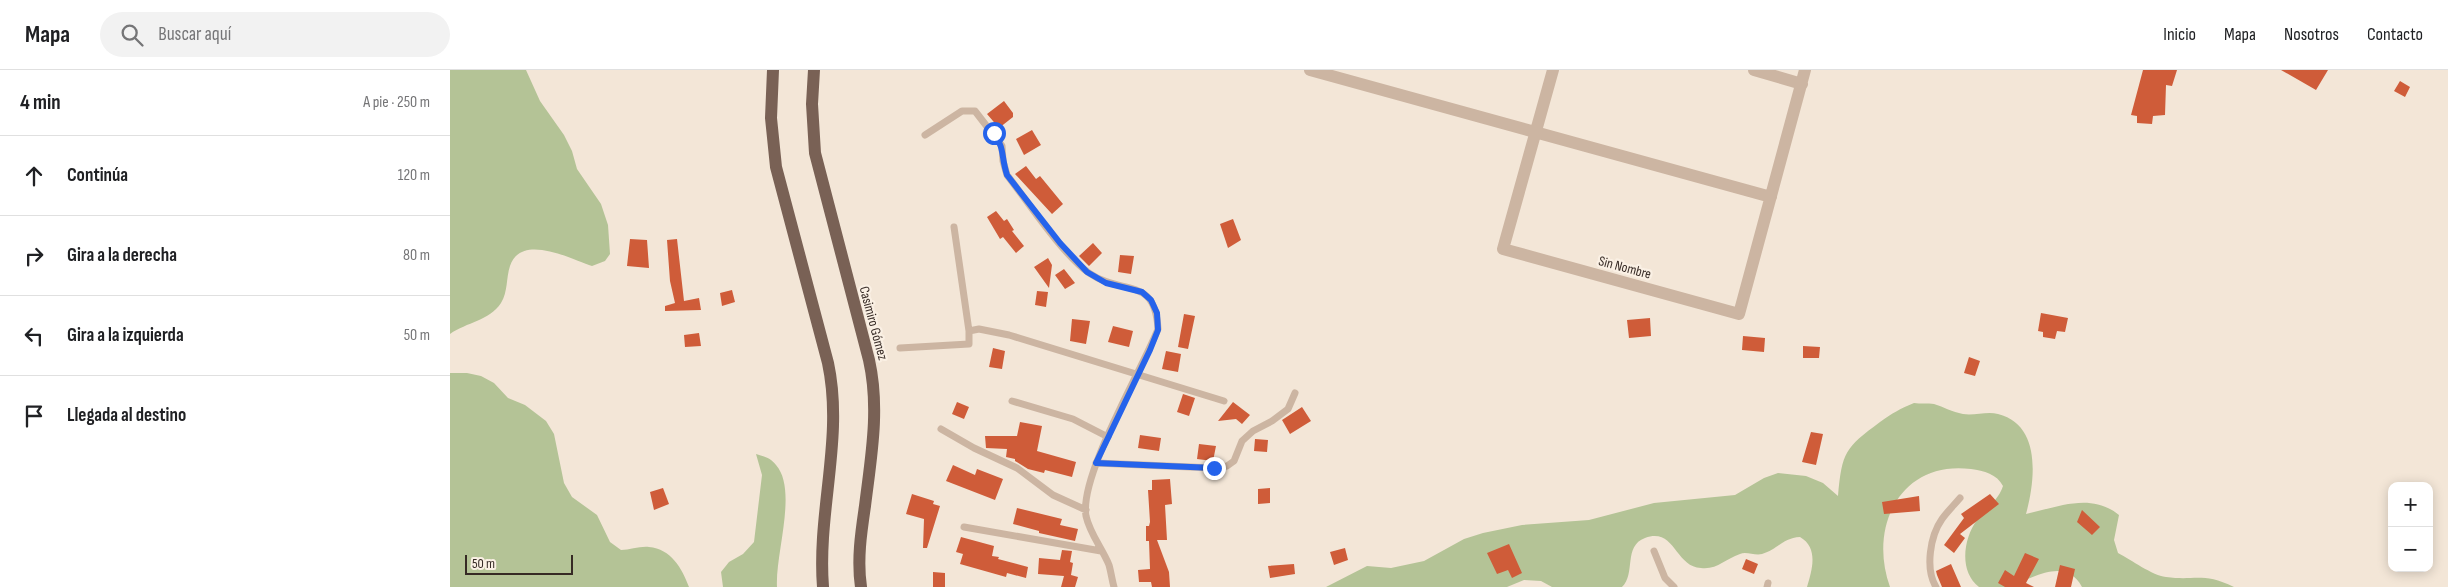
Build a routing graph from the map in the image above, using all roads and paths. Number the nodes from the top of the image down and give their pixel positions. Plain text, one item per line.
1 (773, 70) edge
2 (814, 70) edge
3 (1310, 70) edge
4 (1553, 70) edge
5 (1754, 70) edge
6 (1805, 70) edge
7 (1802, 84) junction
8 (1536, 132) junction
9 (925, 135) dead end
10 (1771, 197) junction
11 (954, 227) dead end
12 (969, 331) junction
13 (900, 348) dead end
14 (1138, 376) junction
15 (1295, 393) dead end
16 (1012, 401) dead end
17 (1224, 401) dead end
18 (941, 429) dead end
19 (1108, 437) junction
20 (1096, 463) junction
21 (1960, 498) dead end
22 (1086, 510) junction
23 (964, 526) dead end
24 (1101, 551) junction
25 (1654, 551) dead end
26 (822, 587) edge
27 (862, 587) edge
28 (1114, 587) edge
29 (1674, 587) edge
30 (1936, 587) edge

1 - 26 main road
2 - 27 main road, Casimiro Gómez
3 - 8 street
4 - 8 street, Sin Nombre
5 - 7 street
6 - 7 street, Sin Nombre
7 - 10 street, Sin Nombre
8 - 10 street
8 - 10 street, Sin Nombre
9 - 14 lane
11 - 12 lane
12 - 13 lane
12 - 14 lane
14 - 17 lane
14 - 19 lane
15 - 20 lane
16 - 19 lane
18 - 22 lane
19 - 20 lane
20 - 22 lane
21 - 30 lane
22 - 24 lane
23 - 24 lane
24 - 28 lane
25 - 29 lane

